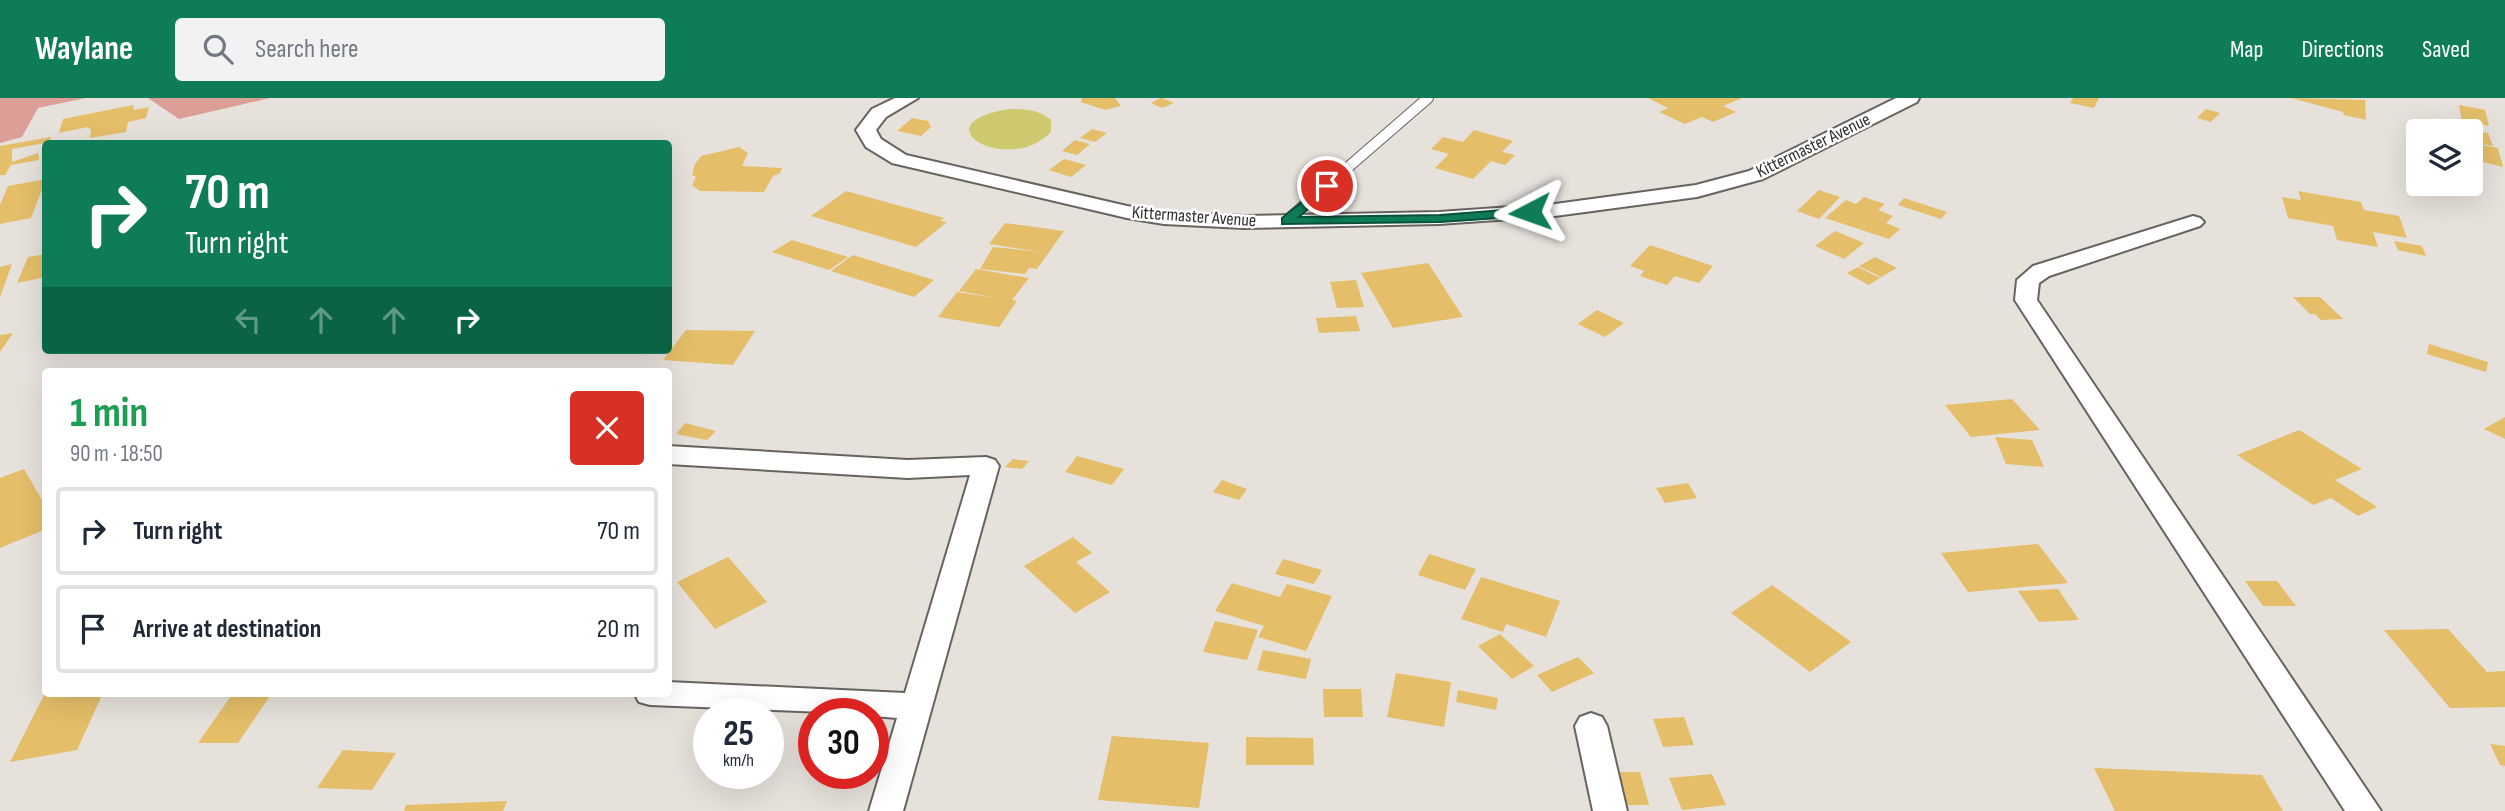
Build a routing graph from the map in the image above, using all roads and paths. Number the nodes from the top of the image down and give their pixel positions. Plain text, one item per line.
1 (909, 98) edge
2 (1429, 98) edge
3 (1910, 98) edge
4 (1286, 221) junction
5 (2193, 222) dead end
6 (672, 455) edge
7 (672, 694) edge
8 (918, 706) junction
9 (1591, 726) dead end
10 (886, 811) edge
11 (1610, 811) edge
12 (2364, 811) edge

1 - 4 street, Kittermaster Avenue
2 - 4 lane
3 - 4 street, Kittermaster Avenue
5 - 12 street
6 - 8 street
7 - 8 street
8 - 10 street
9 - 11 street

